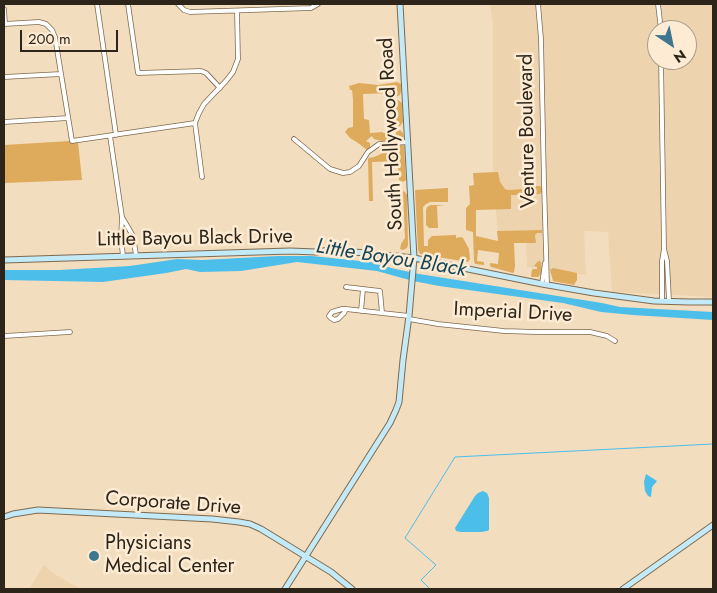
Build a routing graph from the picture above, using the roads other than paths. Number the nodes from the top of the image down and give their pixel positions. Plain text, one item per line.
1 (97, 4) edge
2 (128, 4) edge
3 (178, 4) edge
4 (318, 4) edge
5 (400, 4) edge
6 (538, 4) edge
7 (658, 4) edge
8 (4, 9) edge
9 (237, 11) junction
10 (660, 20) edge
11 (4, 24) edge
12 (661, 70) edge
13 (61, 74) junction
14 (4, 77) edge
15 (220, 88) junction
16 (68, 118) junction
17 (4, 122) edge
18 (195, 124) junction
19 (116, 135) junction
20 (110, 136) junction
21 (294, 139) dead end
22 (408, 142) junction
23 (202, 177) dead end
24 (122, 216) junction
25 (664, 249) junction
26 (136, 255) junction
27 (123, 256) junction
28 (414, 258) junction
29 (4, 260) edge
30 (545, 285) junction
31 (346, 287) dead end
32 (363, 289) junction
33 (662, 301) junction
34 (669, 301) junction
35 (713, 302) edge
36 (346, 310) dead end
37 (361, 311) junction
38 (382, 313) junction
39 (409, 318) junction
40 (70, 332) dead end
41 (4, 336) edge
42 (615, 341) dead end
43 (4, 517) edge
44 (713, 525) edge
45 (306, 557) junction
46 (285, 589) edge
47 (352, 589) edge
48 (623, 589) edge

1 - 19 street
2 - 15 street
3 - 9 street
4 - 9 street
5 - 22 main road, South Hollywood Road
6 - 30 street, Venture Boulevard
7 - 10 street
8 - 11 street
9 - 15 street
11 - 13 street
12 - 25 street
13 - 14 street
13 - 16 street
15 - 18 street
16 - 17 street
16 - 20 street
18 - 19 street
18 - 23 street
19 - 20 street
20 - 24 street
21 - 22 street
22 - 28 main road, South Hollywood Road
24 - 26 street
24 - 27 street
25 - 33 street
25 - 34 street
26 - 27 main road, Little Bayou Black Drive
26 - 28 main road, Little Bayou Black Drive
27 - 29 main road, Little Bayou Black Drive
28 - 30 main road, Little Bayou Black Drive
28 - 39 main road, South Hollywood Road
30 - 33 main road, Little Bayou Black Drive
31 - 32 street
32 - 37 street
32 - 38 street
33 - 34 main road, Little Bayou Black Drive
34 - 35 main road, Little Bayou Black Drive
36 - 37 street, Imperial Drive
37 - 38 street, Imperial Drive
38 - 39 street, Imperial Drive
39 - 42 street, Imperial Drive
39 - 45 main road, South Hollywood Road
40 - 41 street
43 - 45 main road, Corporate Drive
44 - 48 main road
45 - 46 main road, South Hollywood Road
45 - 47 main road, Corporate Drive

